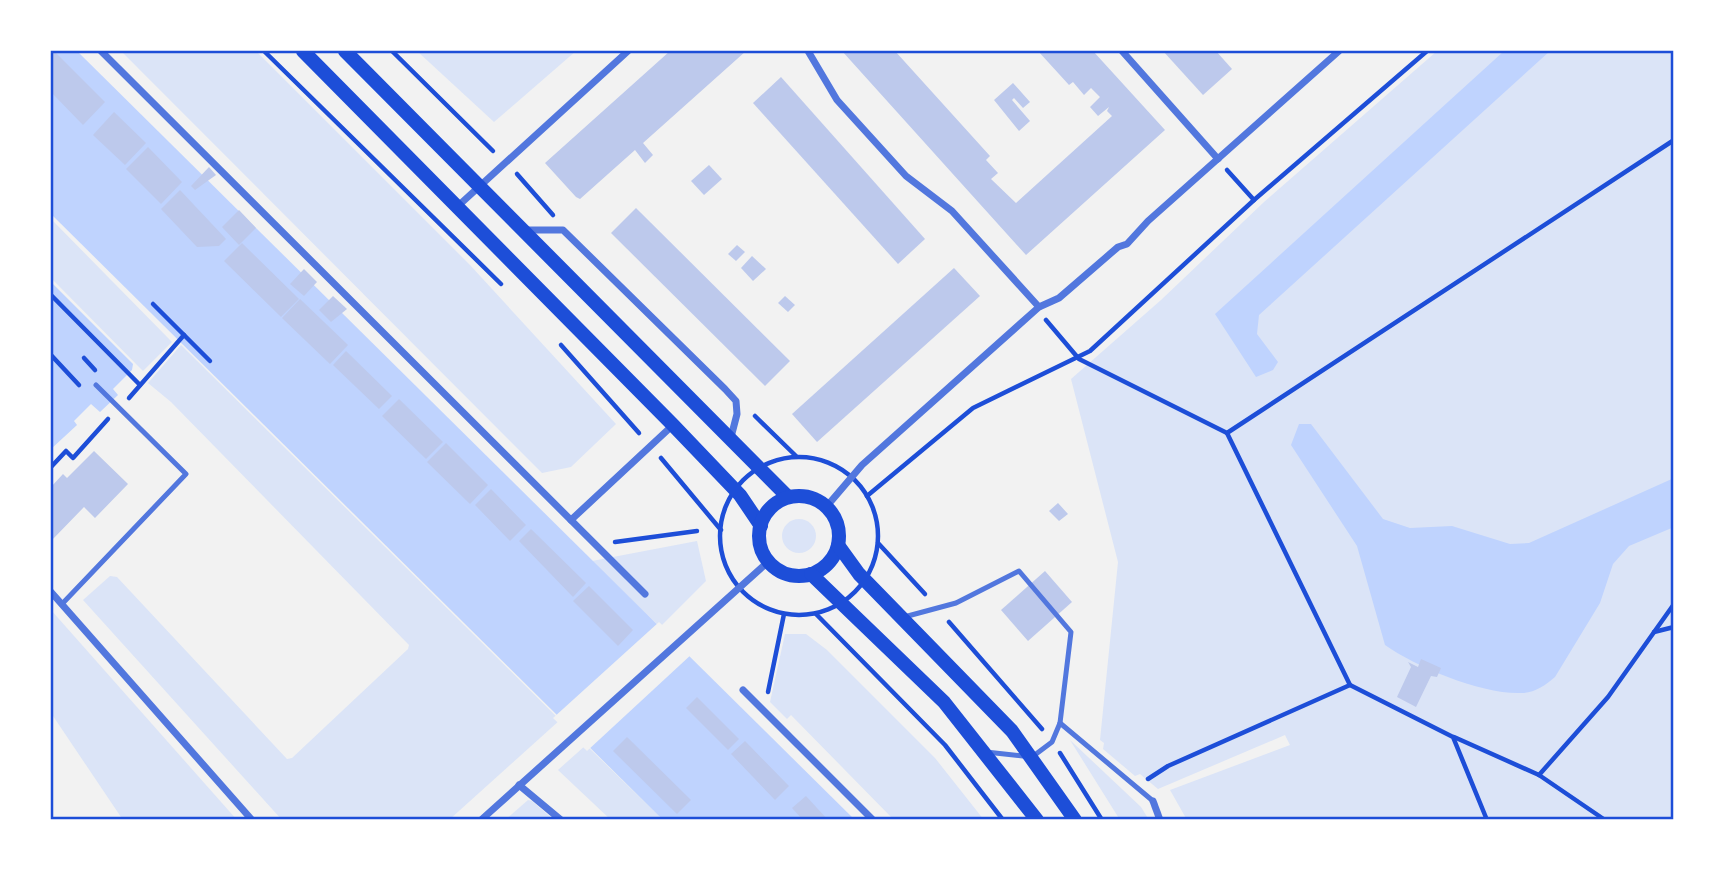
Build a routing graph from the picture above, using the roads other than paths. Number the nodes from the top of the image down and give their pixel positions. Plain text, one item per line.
1 (101, 51) edge
2 (303, 51) edge
3 (345, 51) edge
4 (628, 51) edge
5 (808, 51) edge
6 (1122, 51) edge
7 (1339, 51) edge
8 (1218, 159) junction
9 (480, 185) junction
10 (458, 206) junction
11 (524, 230) junction
12 (1039, 307) junction
13 (96, 384) dead end
14 (673, 425) junction
15 (730, 441) junction
16 (788, 497) junction
17 (827, 506) junction
18 (571, 520) junction
19 (761, 526) junction
20 (838, 545) junction
21 (769, 561) junction
22 (811, 574) junction
23 (51, 592) edge
24 (645, 594) dead end
25 (62, 604) junction
26 (904, 617) junction
27 (743, 690) dead end
28 (1059, 723) junction
29 (986, 752) junction
30 (1032, 757) junction
31 (519, 785) junction
32 (1153, 801) joint
33 (252, 820) edge
34 (481, 820) edge
35 (561, 820) edge
36 (873, 820) edge
37 (1037, 820) edge
38 (1075, 820) edge
39 (1160, 820) edge

1 - 18 street
2 - 10 main road
3 - 9 main road
4 - 9 street
5 - 12 street
6 - 8 street
7 - 8 street
8 - 12 street
9 - 10 street
9 - 11 main road
10 - 14 main road
11 - 15 main road
11 - 15 street
12 - 17 street
13 - 25 lane
14 - 18 street
14 - 19 main road
15 - 16 main road
16 - 17 main road
16 - 19 main road
17 - 20 main road
18 - 24 street
19 - 21 main road
20 - 22 main road
20 - 26 main road
21 - 22 main road
21 - 31 street
22 - 29 main road
23 - 25 street
25 - 33 street
26 - 28 lane
26 - 30 main road
27 - 36 street
28 - 30 lane
28 - 32 lane
29 - 30 lane
29 - 37 main road
30 - 38 main road
31 - 34 street
31 - 35 street
32 - 39 street

